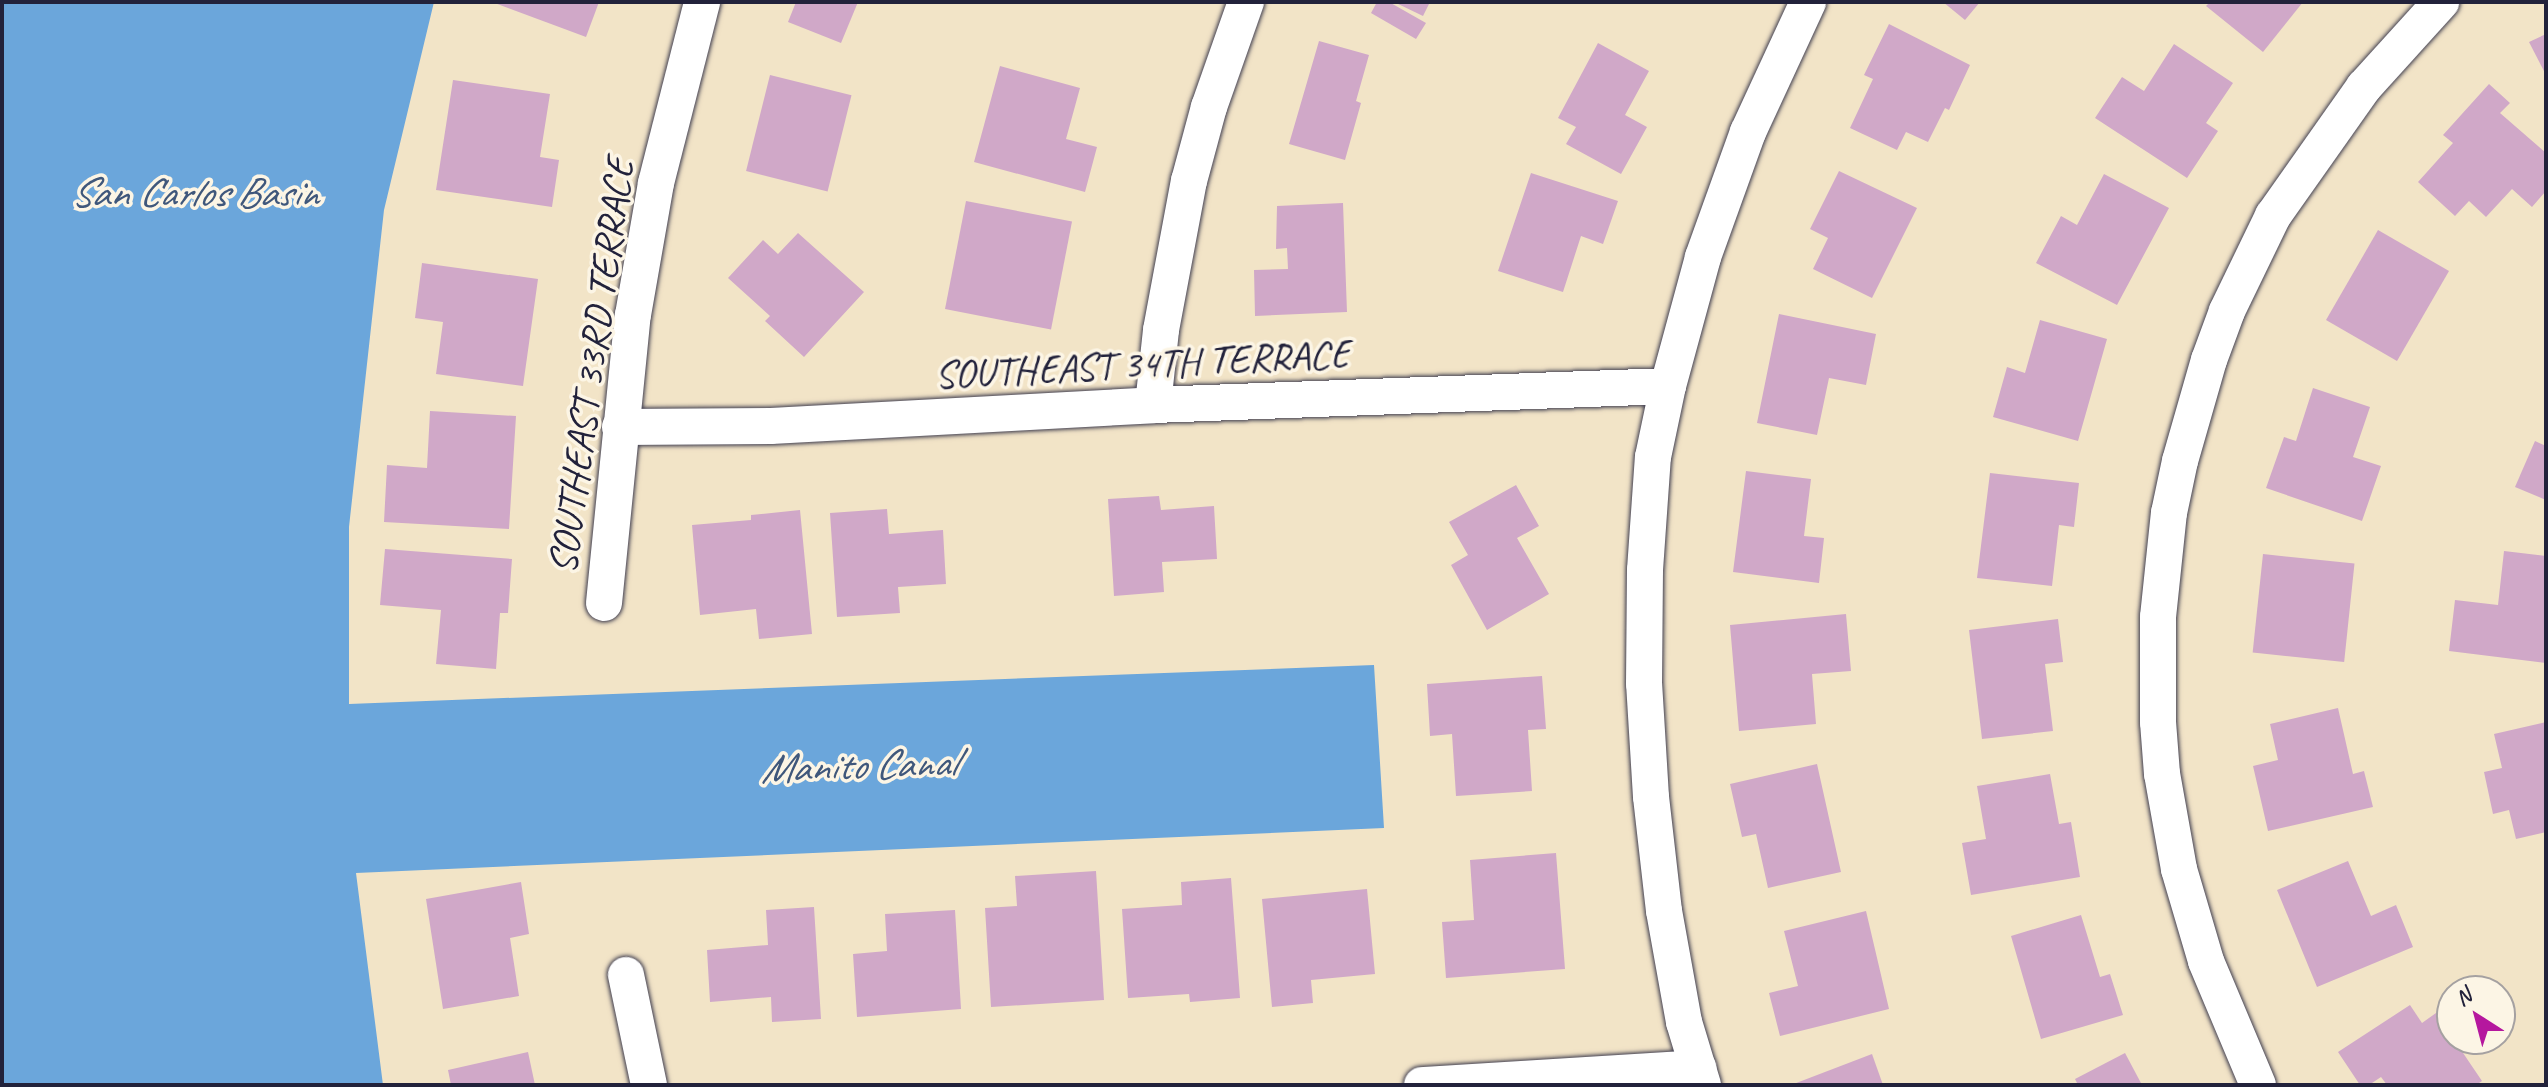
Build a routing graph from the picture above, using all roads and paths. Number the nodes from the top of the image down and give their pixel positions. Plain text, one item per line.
1 (702, 2) edge
2 (1246, 2) edge
3 (1808, 2) edge
4 (2441, 2) edge
5 (1668, 386) junction
6 (1153, 405) junction
7 (620, 427) junction
8 (604, 603) dead end
9 (626, 975) dead end
10 (1700, 1076) edge
11 (649, 1085) edge
12 (1422, 1085) edge
13 (2258, 1085) edge

1 - 7 street, SOUTHEAST 33RD TERRACE
2 - 6 street
3 - 5 street
4 - 13 street
5 - 6 street, SOUTHEAST 34TH TERRACE
5 - 10 street
6 - 7 street, SOUTHEAST 34TH TERRACE
7 - 8 street, SOUTHEAST 33RD TERRACE
9 - 11 street
10 - 12 street

